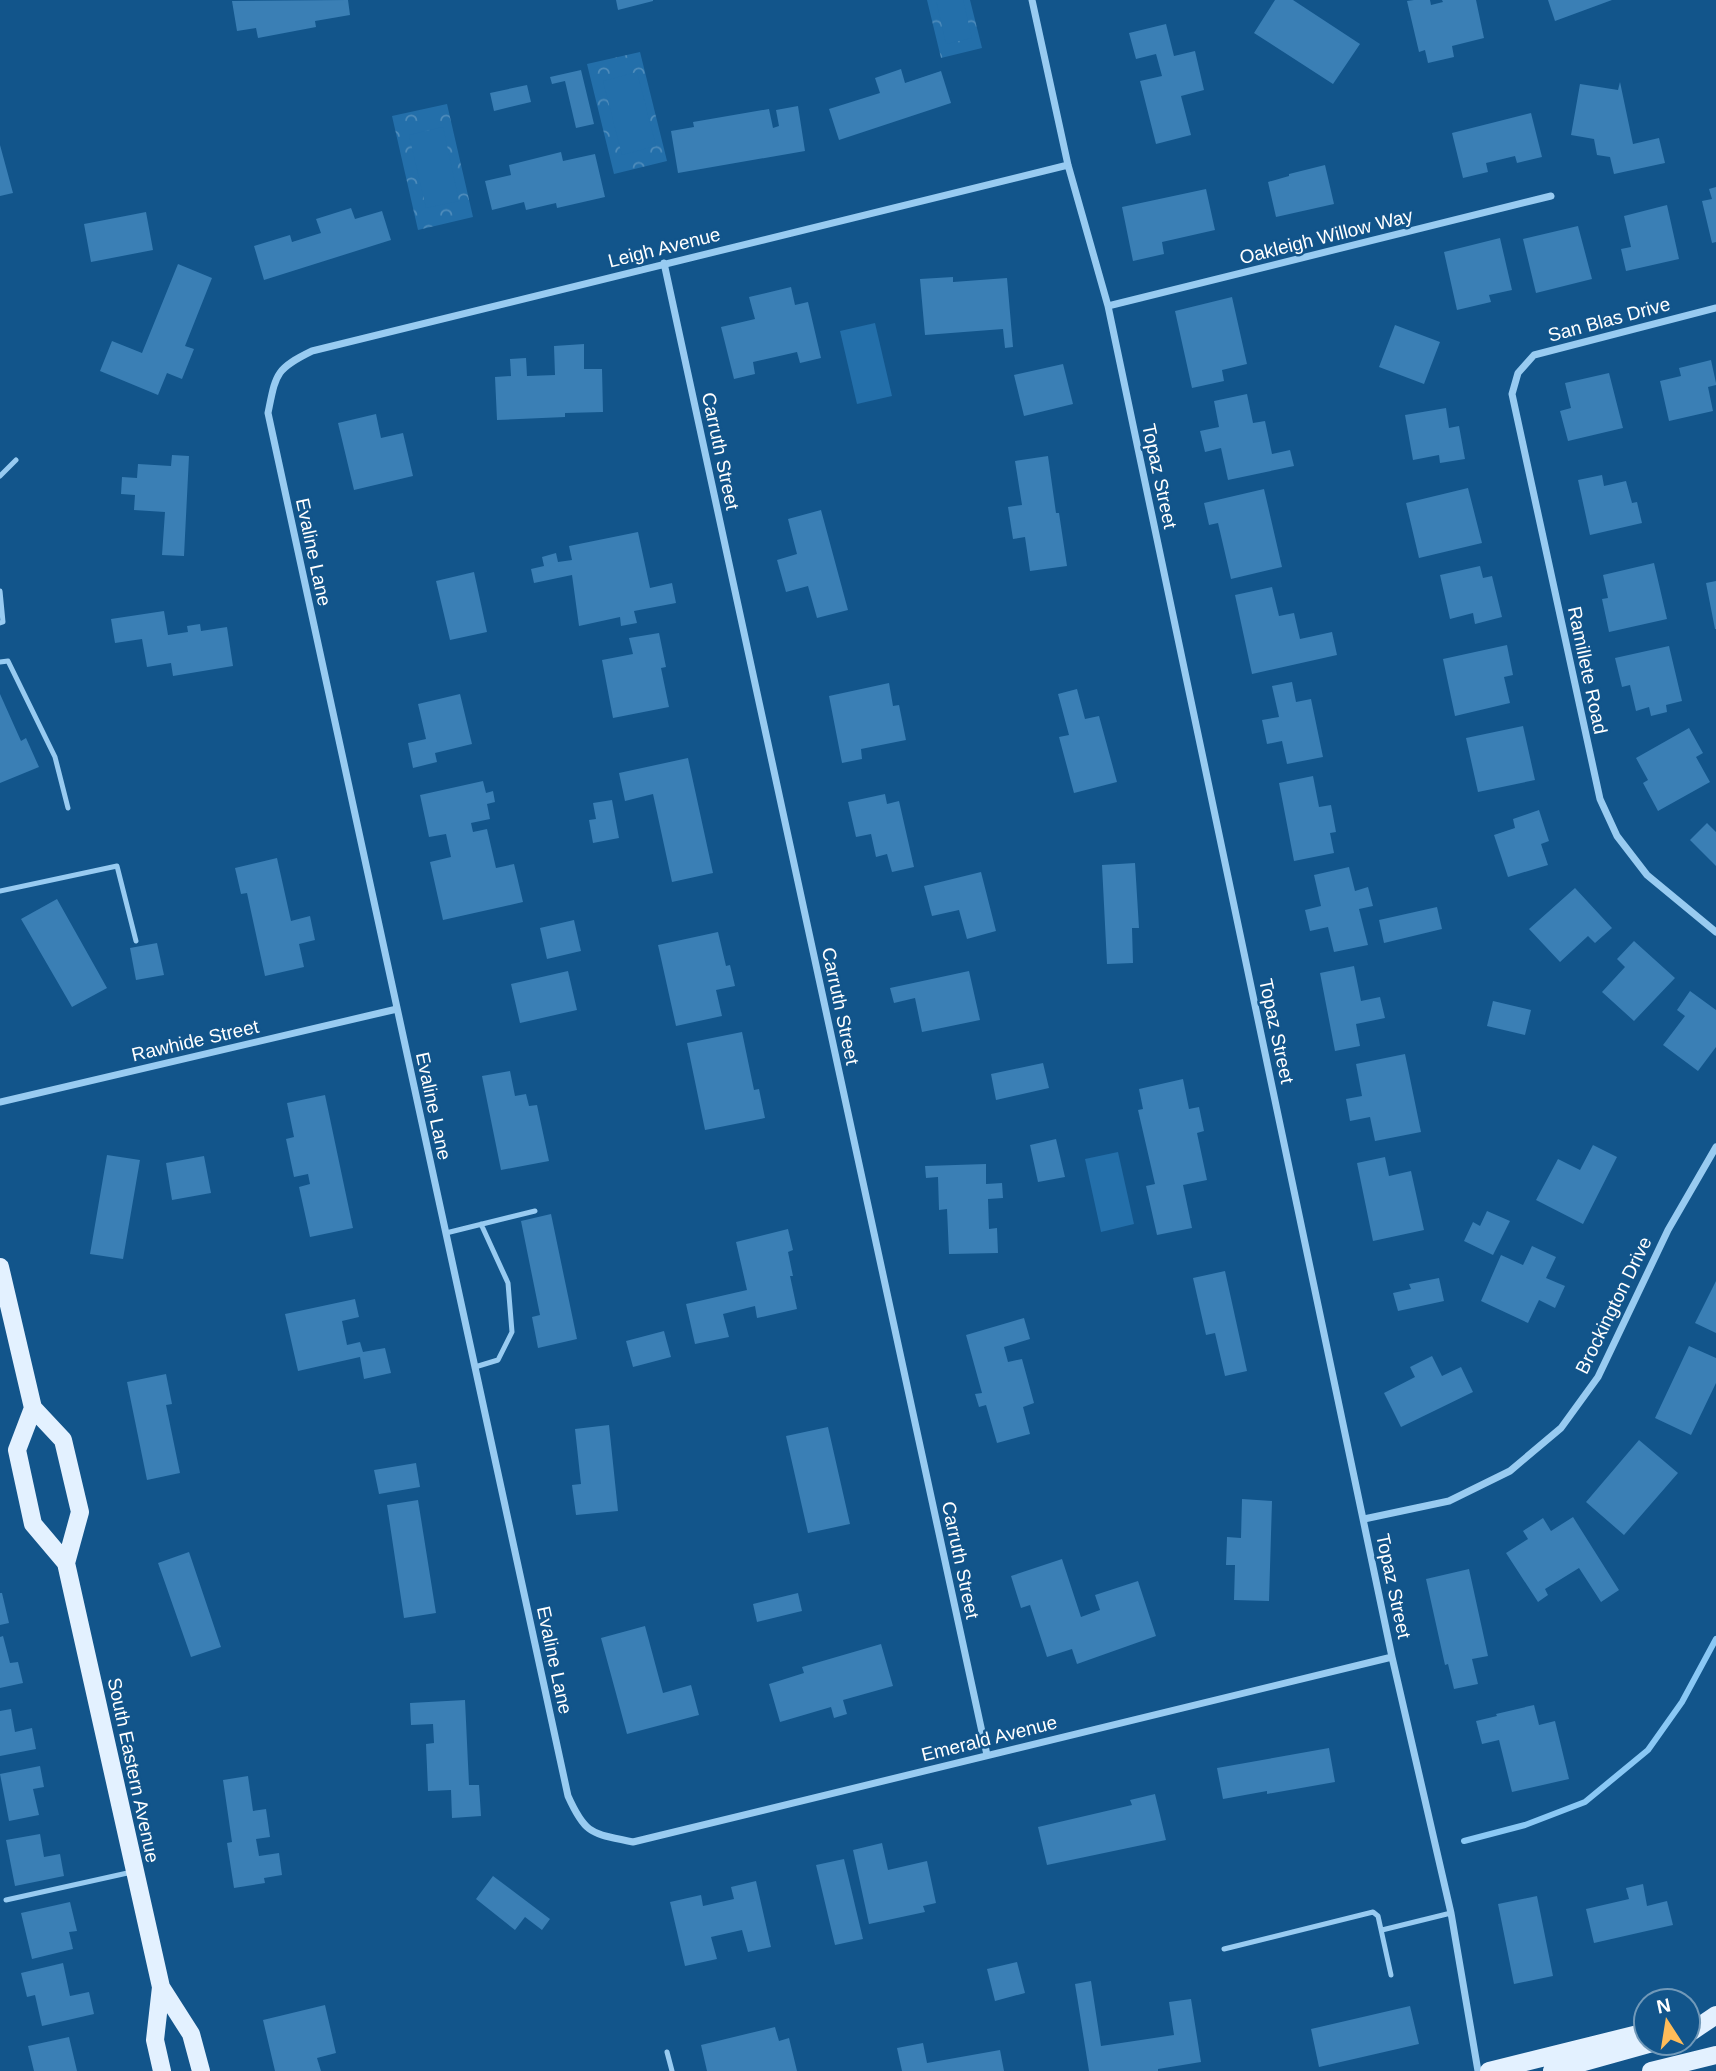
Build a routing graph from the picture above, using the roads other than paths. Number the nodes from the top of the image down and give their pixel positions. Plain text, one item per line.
1 (1032, 0) edge
2 (1068, 165) junction
3 (1551, 196) dead end
4 (664, 263) junction
5 (1108, 306) junction
6 (1716, 308) edge
7 (1518, 373) joint
8 (275, 377) joint
9 (16, 460) dead end
10 (0, 476) edge
11 (0, 591) edge
12 (0, 623) edge
13 (0, 662) edge
14 (68, 808) dead end
15 (0, 891) edge
16 (1716, 932) edge
17 (136, 941) dead end
18 (397, 1009) junction
19 (0, 1102) edge
20 (1716, 1147) edge
21 (535, 1211) dead end
22 (481, 1224) junction
23 (446, 1233) junction
24 (0, 1267) edge
25 (475, 1367) junction
26 (33, 1408) junction
27 (1364, 1519) junction
28 (66, 1563) junction
29 (1392, 1657) junction
30 (987, 1755) junction
31 (594, 1834) joint
32 (135, 1872) junction
33 (6, 1900) dead end
34 (1451, 1913) junction
35 (1382, 1930) junction
36 (1224, 1949) dead end
37 (1391, 1975) dead end
38 (161, 1987) junction
39 (1632, 2035) edge
40 (1632, 2049) edge
41 (667, 2052) dead end
42 (1716, 2055) edge
43 (162, 2071) edge
44 (201, 2071) edge
45 (672, 2071) edge
46 (1478, 2071) edge
47 (1489, 2071) edge
48 (1552, 2071) edge
49 (1651, 2071) edge

1 - 2 street, Topaz Street
2 - 4 street, Leigh Avenue
2 - 5 street, Topaz Street
3 - 5 street, Oakleigh Willow Way
4 - 8 street, Leigh Avenue
4 - 30 street, Carruth Street
5 - 27 street, Topaz Street
6 - 7 street, San Blas Drive
7 - 16 street, Ramillete Road
8 - 18 street, Evaline Lane
9 - 10 lane
11 - 12 lane
13 - 14 lane
15 - 17 lane
18 - 19 street, Rawhide Street
18 - 23 street, Evaline Lane
20 - 27 street, Brockington Drive
21 - 22 lane
22 - 23 lane
22 - 25 lane
23 - 25 street, Evaline Lane
24 - 26 main road, South Eastern Avenue
25 - 31 street, Evaline Lane
26 - 28 main road, South Eastern Avenue
26 - 28 main road, South Eastern Avenue
27 - 29 street, Topaz Street
28 - 32 main road, South Eastern Avenue
29 - 30 street, Emerald Avenue
29 - 34 street, Topaz Street
30 - 31 street, Emerald Avenue
32 - 33 lane
32 - 38 main road, South Eastern Avenue
34 - 35 lane
34 - 46 street, Topaz Street
35 - 36 lane
35 - 37 lane
38 - 43 main road, South Eastern Avenue
38 - 44 main road, South Eastern Avenue
39 - 47 main road
40 - 48 main road
41 - 45 lane
42 - 49 main road

